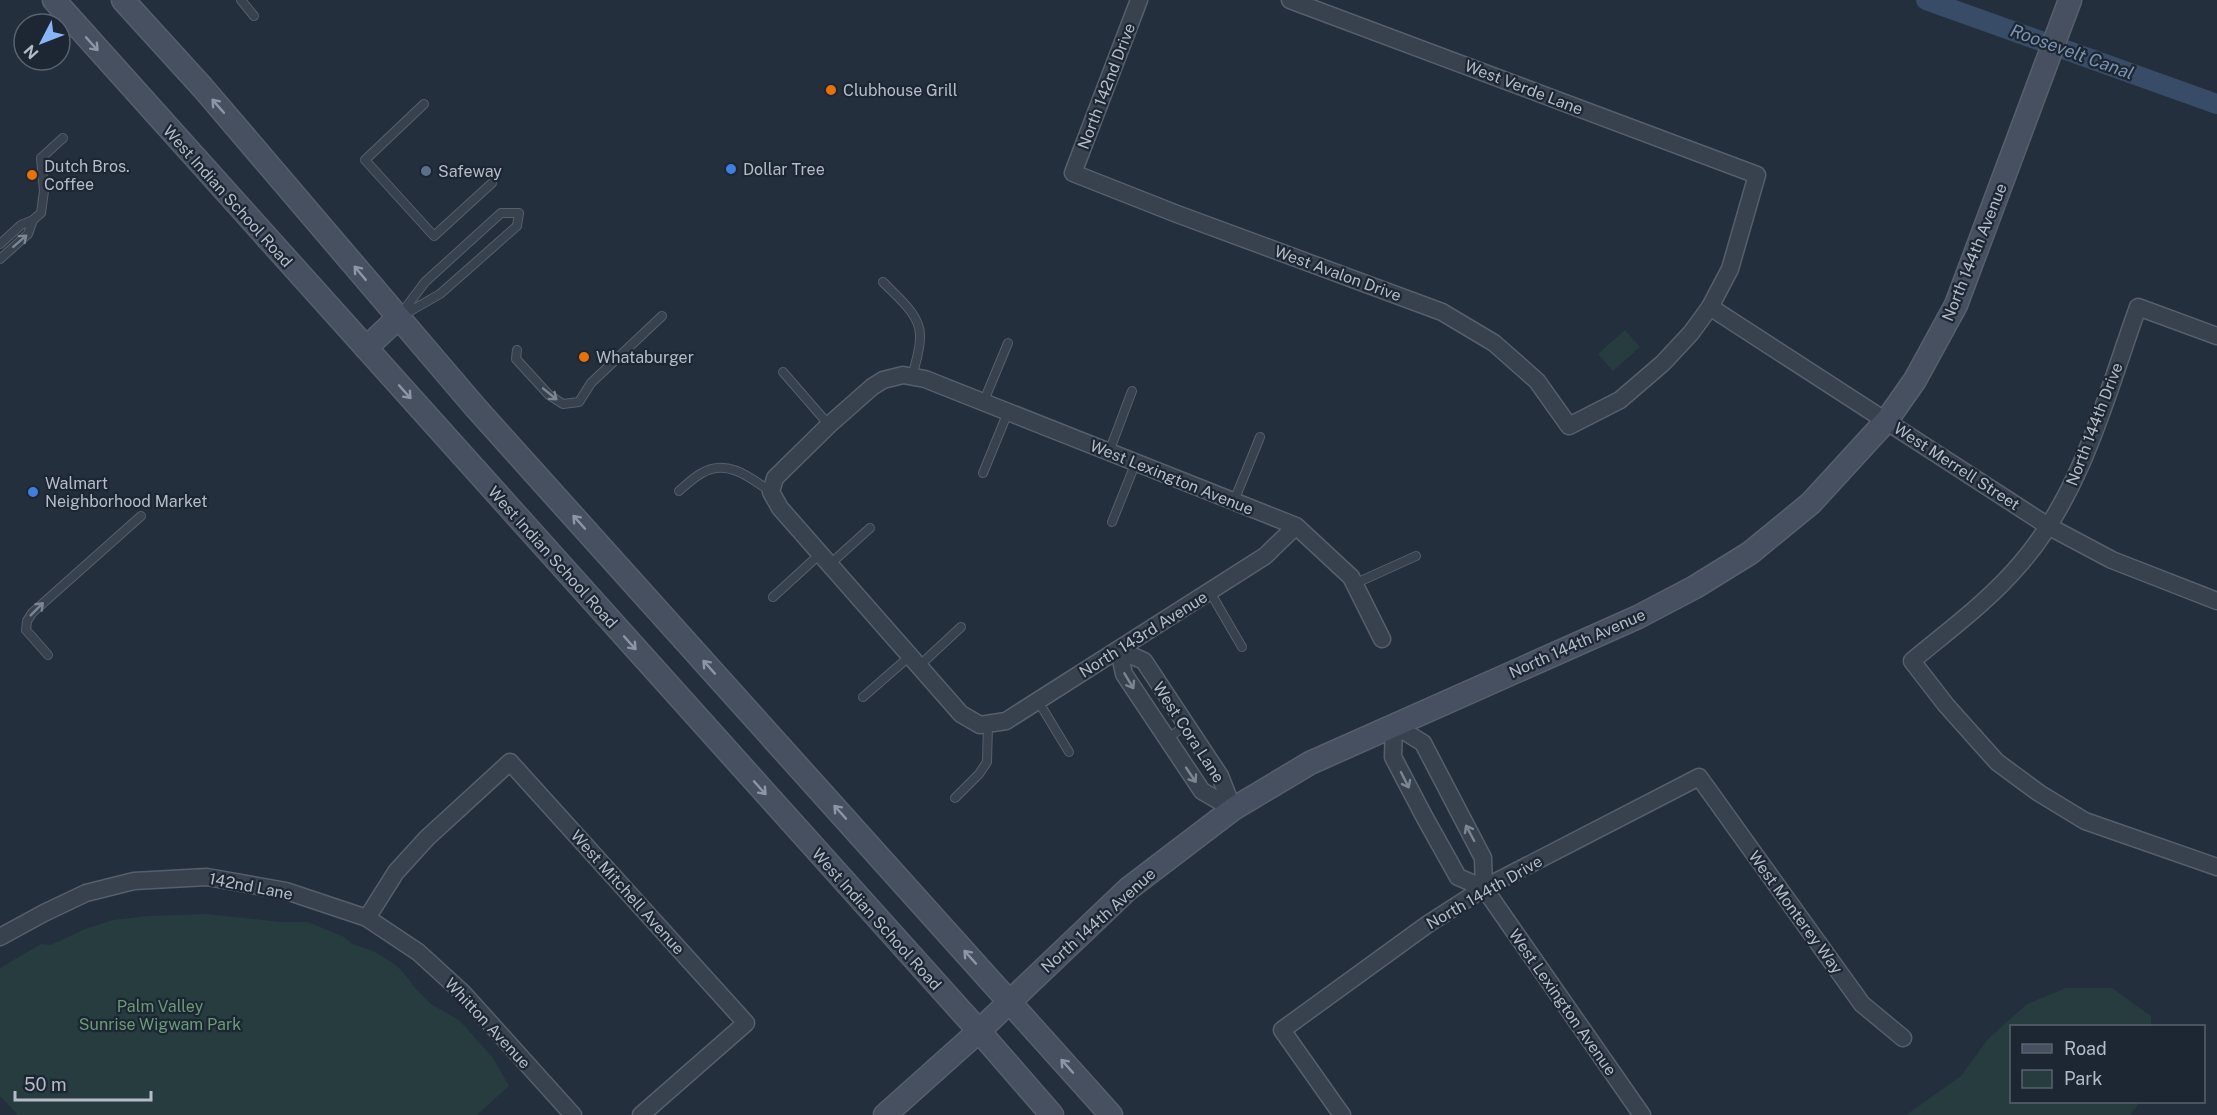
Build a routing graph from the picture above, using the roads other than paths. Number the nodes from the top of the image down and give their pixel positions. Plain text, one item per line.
1 (54, 0) edge
2 (123, 0) edge
3 (241, 0) edge
4 (1139, 0) edge
5 (1290, 0) edge
6 (2070, 0) edge
7 (254, 16) dead end
8 (424, 104) dead end
9 (63, 138) dead end
10 (1073, 173) joint
11 (492, 183) dead end
12 (33, 220) junction
13 (0, 244) edge
14 (0, 259) edge
15 (883, 282) dead end
16 (1710, 307) junction
17 (662, 316) dead end
18 (398, 318) junction
19 (2217, 336) edge
20 (1008, 343) dead end
21 (366, 348) junction
22 (517, 350) dead end
23 (783, 372) dead end
24 (912, 376) junction
25 (1132, 391) dead end
26 (983, 402) junction
27 (1008, 412) junction
28 (1887, 420) junction
29 (829, 424) junction
30 (1260, 437) dead end
31 (1109, 452) junction
32 (1136, 462) junction
33 (983, 473) dead end
34 (679, 491) dead end
35 (771, 492) junction
36 (1234, 501) junction
37 (141, 516) dead end
38 (1112, 522) dead end
39 (1296, 526) junction
40 (2048, 526) junction
41 (870, 528) dead end
42 (1416, 555) dead end
43 (824, 559) junction
44 (1354, 584) junction
45 (1210, 592) junction
46 (773, 597) dead end
47 (2217, 601) edge
48 (961, 627) dead end
49 (1382, 639) dead end
50 (1242, 646) dead end
51 (1119, 650) junction
52 (48, 655) dead end
53 (914, 661) junction
54 (863, 697) dead end
55 (1038, 701) junction
56 (984, 724) junction
57 (1394, 725) junction
58 (1186, 726) junction
59 (1167, 739) junction
60 (1070, 752) dead end
61 (1699, 777) joint
62 (955, 798) dead end
63 (1233, 809) junction
64 (2217, 867) edge
65 (1484, 888) junction
66 (367, 918) junction
67 (0, 937) edge
68 (1010, 1000) junction
69 (979, 1031) junction
70 (1903, 1038) dead end
71 (573, 1115) edge
72 (641, 1115) edge
73 (885, 1115) edge
74 (1052, 1115) edge
75 (1111, 1115) edge
76 (1342, 1115) edge
77 (1642, 1115) edge

1 -> 21 main road, West Indian School Road
18 -> 2 main road
3 - 7 lane
4 - 10 street, North 142nd Drive
5 - 16 street, West Verde Lane
6 - 28 main road, North 144th Avenue
8 - 11 lane
9 - 12 lane
10 - 16 street, West Avalon Drive
12 - 13 lane
14 -> 12 lane
15 - 24 lane
16 - 28 street, West Merrell Street
22 -> 17 lane
18 - 18 lane
18 - 21 main road
68 -> 18 main road
19 - 40 street, North 144th Drive
20 - 26 lane
21 -> 69 main road, West Indian School Road
23 - 29 lane
24 - 26 street, West Lexington Avenue
24 - 29 street, West Lexington Avenue
25 - 31 lane
26 - 27 street, West Lexington Avenue
27 - 31 street, West Lexington Avenue
27 - 33 lane
28 - 40 street, West Merrell Street
28 - 57 main road, North 144th Avenue
29 - 35 street
30 - 36 lane
31 - 32 street, West Lexington Avenue
32 - 36 street, West Lexington Avenue
32 - 38 lane
34 - 35 lane
35 - 43 street
36 - 39 street, West Lexington Avenue
52 -> 37 lane
39 - 44 street, West Lexington Avenue
39 - 45 street, North 143rd Avenue
40 - 47 street, West Merrell Street
40 - 64 street, North 144th Drive
41 - 43 lane
42 - 44 lane
43 - 46 lane
43 - 53 street
44 - 49 street, West Lexington Avenue
45 - 50 lane
45 - 51 street, North 143rd Avenue
48 - 53 lane
51 - 55 street, North 143rd Avenue
51 - 58 street, West Cora Lane
51 -> 59 street, West Cora Lane
53 - 54 lane
53 - 56 street
55 - 56 street, North 143rd Avenue
55 - 60 lane
56 - 62 lane
57 - 63 main road, North 144th Avenue
65 -> 57 street
57 -> 65 street
58 - 59 lane
58 - 63 street, West Cora Lane
59 -> 63 street, West Cora Lane
61 - 65 street, North 144th Drive
61 - 70 street, West Monterey Way
63 - 68 main road, North 144th Avenue
65 - 76 street, North 144th Drive
65 - 77 street, West Lexington Avenue
66 - 67 street, 142nd Lane
66 - 71 street, Whitton Avenue
66 - 72 street, West Mitchell Avenue
68 - 69 main road, North 144th Avenue
75 -> 68 main road
69 - 73 main road, North 144th Avenue
69 - 74 main road, West Indian School Road

